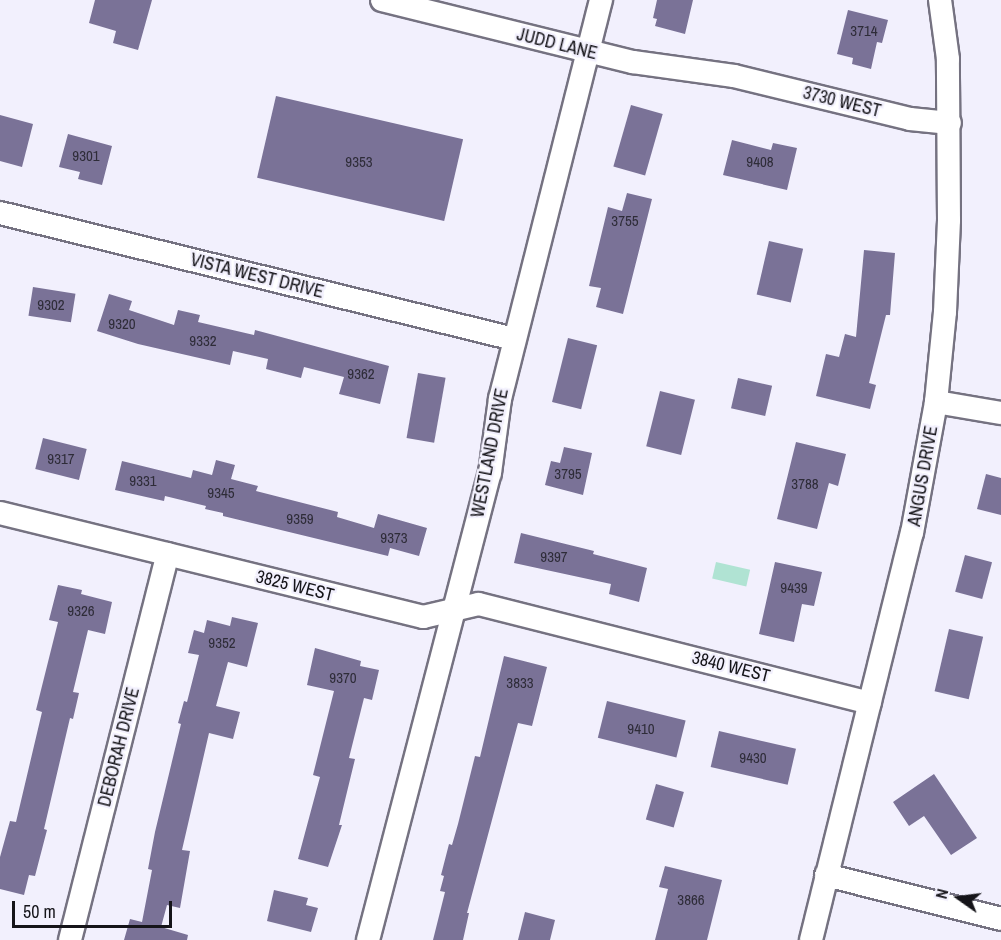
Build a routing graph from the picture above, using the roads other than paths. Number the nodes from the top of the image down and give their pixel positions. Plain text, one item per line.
1 (382, 0) edge
2 (601, 0) edge
3 (940, 0) edge
4 (588, 51) junction
5 (734, 76) joint
6 (950, 123) junction
7 (0, 213) edge
8 (514, 339) junction
9 (936, 402) junction
10 (1001, 413) edge
11 (0, 513) edge
12 (168, 554) junction
13 (453, 611) junction
14 (591, 631) joint
15 (870, 703) junction
16 (826, 875) junction
17 (1001, 919) edge
18 (70, 940) edge
19 (368, 940) edge
20 (811, 940) edge

1 - 4 street, JUDD LANE
2 - 4 street, WESTLAND DRIVE
3 - 6 street, ANGUS DRIVE
4 - 5 street, JUDD LANE
4 - 8 street, WESTLAND DRIVE
5 - 6 street, 3730 WEST
6 - 9 street, ANGUS DRIVE
7 - 8 street, VISTA WEST DRIVE
8 - 13 street, WESTLAND DRIVE
9 - 10 street
9 - 15 street, ANGUS DRIVE
11 - 12 street, 3825 WEST
12 - 13 street, 3825 WEST
12 - 18 street, DEBORAH DRIVE
13 - 14 street, 3825 WEST
13 - 19 street, WESTLAND DRIVE
14 - 15 street, 3840 WEST
15 - 16 street, ANGUS DRIVE
16 - 17 street
16 - 20 street, ANGUS DRIVE

